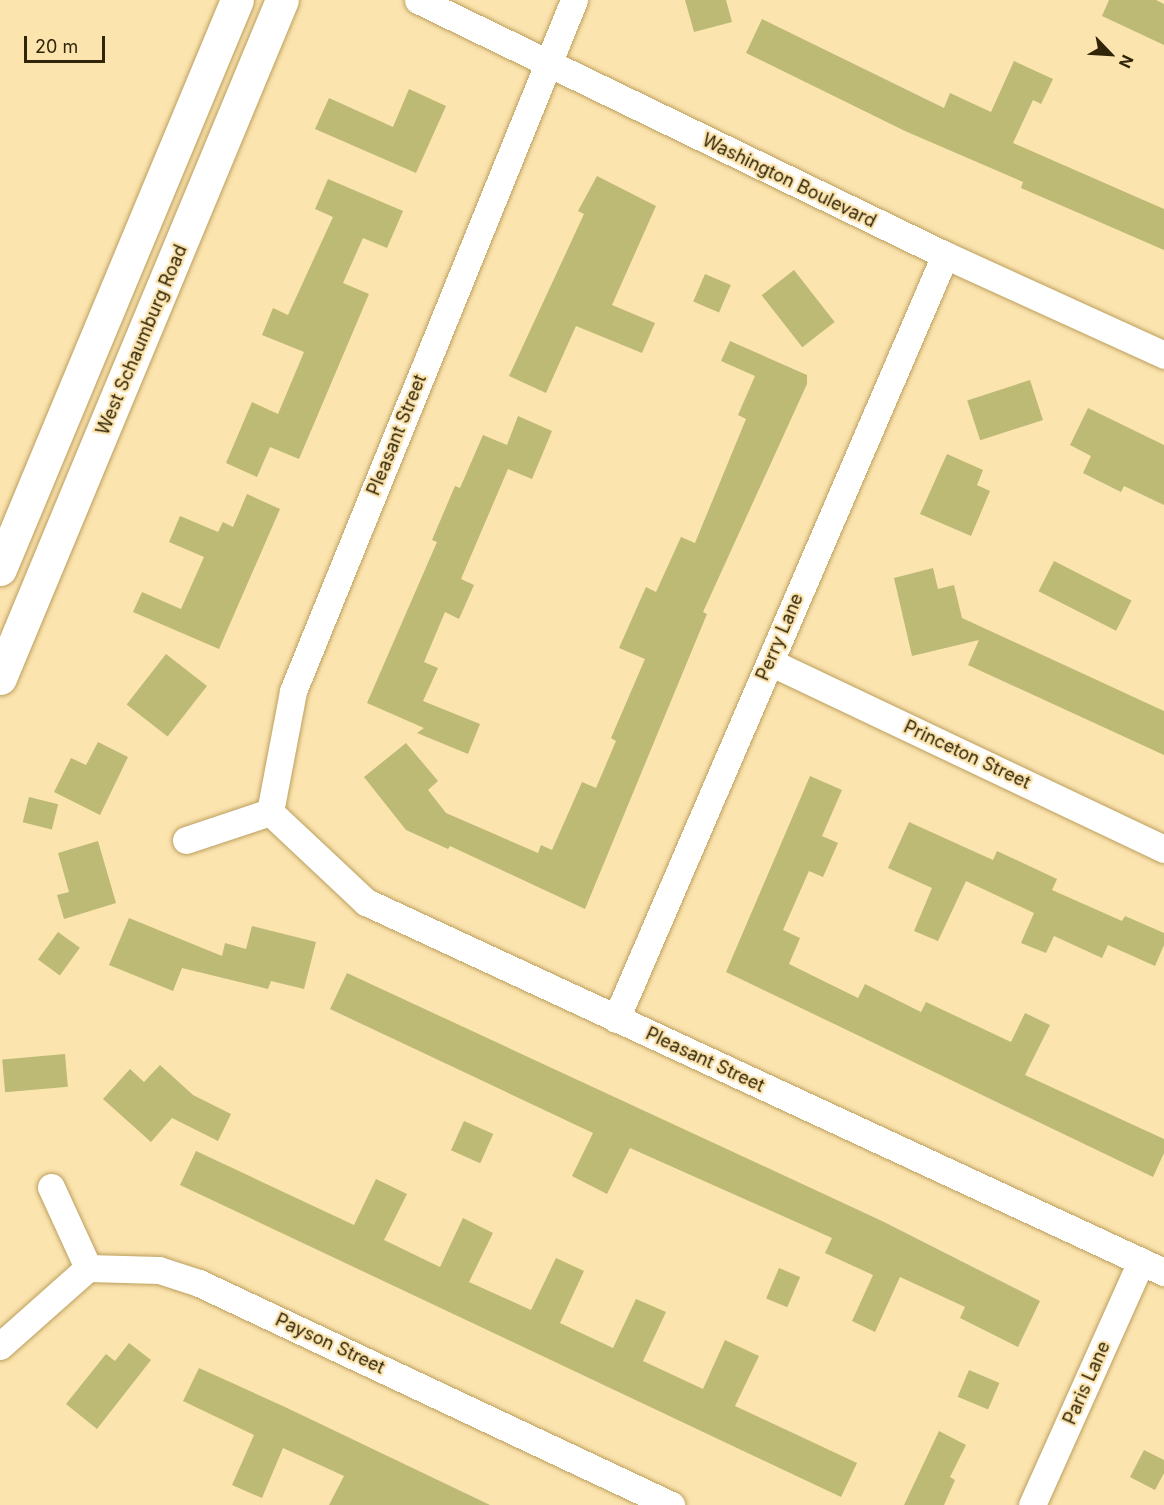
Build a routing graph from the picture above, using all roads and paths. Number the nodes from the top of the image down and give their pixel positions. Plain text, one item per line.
1 (237, 0) edge
2 (282, 0) edge
3 (418, 0) edge
4 (574, 0) edge
5 (547, 64) junction
6 (945, 255) junction
7 (1164, 355) edge
8 (0, 570) edge
9 (770, 662) junction
10 (0, 678) edge
11 (270, 812) junction
12 (186, 840) dead end
13 (1164, 849) edge
14 (616, 1019) junction
15 (51, 1186) dead end
16 (1153, 1267) edge
17 (88, 1268) junction
18 (0, 1346) edge
19 (671, 1505) edge
20 (1032, 1505) edge

1 - 8 main road
2 - 10 main road, West Schaumburg Road
3 - 5 street, Washington Boulevard
4 - 5 street, Pleasant Street
5 - 6 street, Washington Boulevard
5 - 11 street, Pleasant Street
6 - 7 street, Washington Boulevard
6 - 9 street, Perry Lane
9 - 13 street, Princeton Street
9 - 14 street, Perry Lane
11 - 12 street
11 - 14 street, Pleasant Street
14 - 16 street, Pleasant Street
15 - 17 street
16 - 20 street, Paris Lane
17 - 18 street
17 - 19 street, Payson Street

